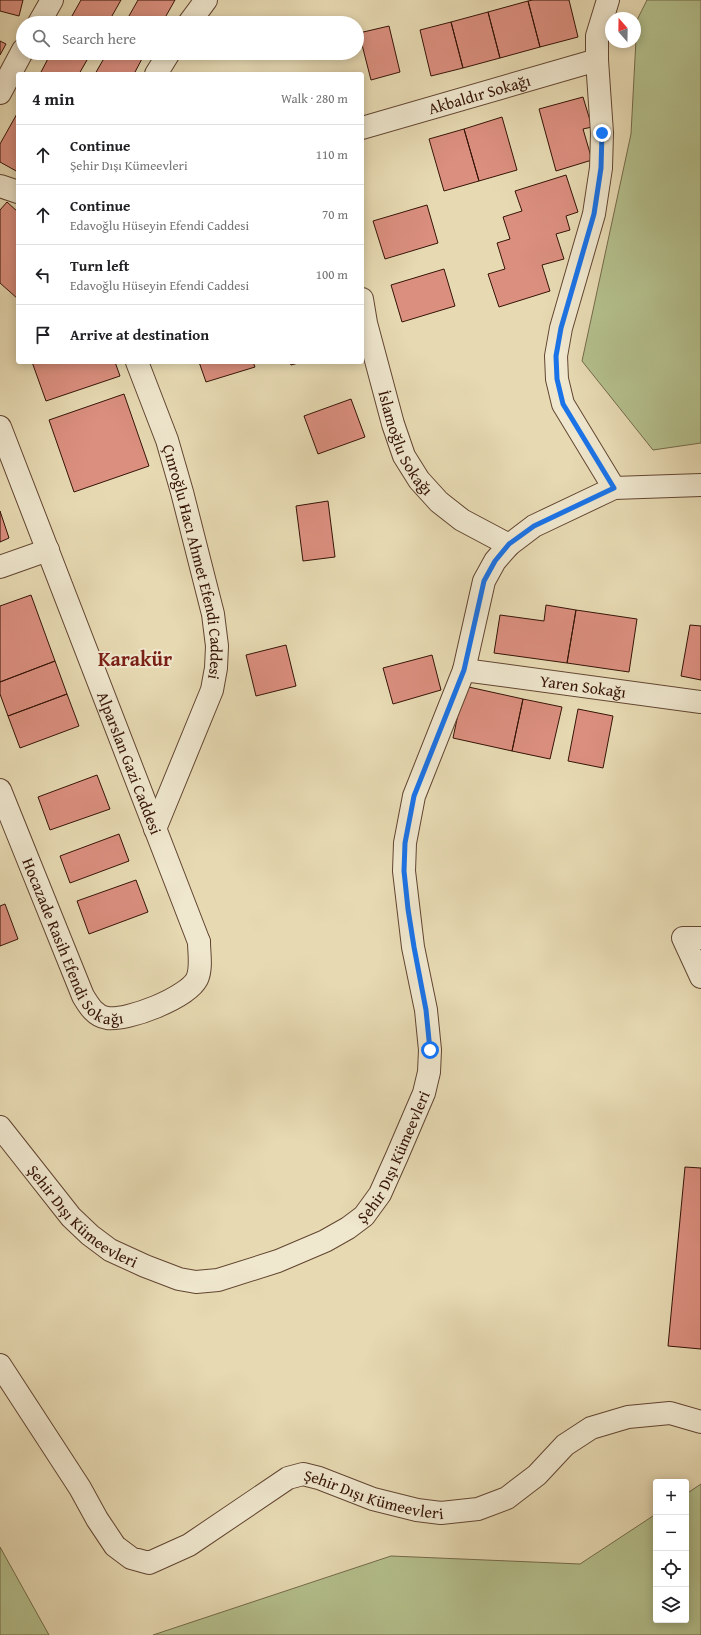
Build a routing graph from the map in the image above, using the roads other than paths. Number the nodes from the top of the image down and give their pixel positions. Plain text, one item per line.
1 (52, 0) edge
2 (206, 0) edge
3 (608, 0) edge
4 (43, 16) edge
5 (194, 16) edge
6 (18, 60) edge
7 (165, 60) edge
8 (597, 60) junction
9 (157, 72) edge
10 (0, 93) edge
11 (364, 127) edge
12 (0, 186) edge
13 (16, 191) edge
14 (364, 311) edge
15 (138, 364) edge
16 (0, 426) edge
17 (701, 485) edge
18 (614, 488) junction
19 (509, 544) junction
20 (48, 550) junction
21 (0, 567) edge
22 (464, 670) junction
23 (701, 702) edge
24 (0, 790) edge
25 (155, 829) junction
26 (701, 938) edge
27 (199, 942) joint
28 (701, 978) edge
29 (0, 1127) edge
30 (0, 1365) edge
31 (701, 1422) edge

1 - 4 street
2 - 5 street
3 - 8 street
6 - 10 street
7 - 9 street
8 - 11 street, Akbaldır Sokağı
8 - 18 street
12 - 13 street
14 - 19 street, İslamoğlu Sokağı
15 - 25 street, Çınroğlu Hacı Ahmet Efendi Caddesi
16 - 20 street, Alparslan Gazi Caddesi
17 - 18 street
18 - 19 street, Şehir Dışı Kümeevleri
19 - 22 street, Şehir Dışı Kümeevleri
20 - 21 street
20 - 25 street, Alparslan Gazi Caddesi
22 - 23 street, Yaren Sokağı
22 - 29 street, Şehir Dışı Kümeevleri
24 - 27 street, Hocazade Rasih Efendi Sokağı
25 - 27 street, Alparslan Gazi Caddesi
26 - 28 street
30 - 31 street, Şehir Dışı Kümeevleri

